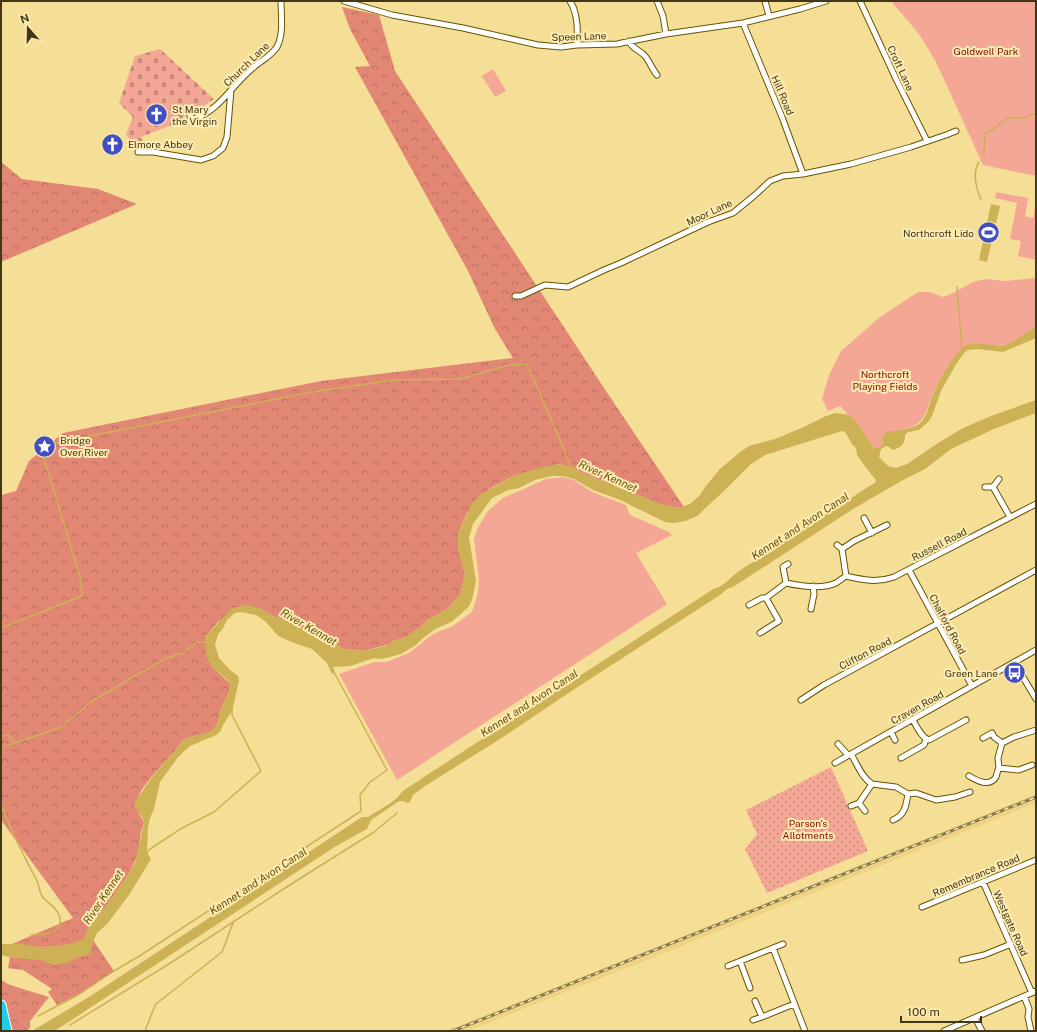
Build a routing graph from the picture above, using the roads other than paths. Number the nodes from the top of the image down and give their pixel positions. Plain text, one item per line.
1 (281, 1) edge
2 (344, 1) edge
3 (570, 1) edge
4 (657, 1) edge
5 (765, 1) edge
6 (826, 1) edge
7 (860, 1) edge
8 (769, 16) junction
9 (743, 23) junction
10 (666, 34) junction
11 (629, 41) junction
12 (577, 45) junction
13 (657, 75) dead end
14 (231, 90) junction
15 (190, 116) dead end
16 (956, 130) dead end
17 (927, 141) junction
18 (138, 152) dead end
19 (803, 174) junction
20 (515, 296) dead end
21 (999, 479) dead end
22 (993, 487) junction
23 (985, 488) dead end
24 (1036, 504) edge
25 (1010, 517) junction
26 (864, 518) dead end
27 (887, 525) dead end
28 (872, 533) junction
29 (837, 545) dead end
30 (842, 549) junction
31 (788, 564) dead end
32 (909, 570) junction
33 (1036, 570) edge
34 (846, 576) junction
35 (786, 583) junction
36 (813, 586) junction
37 (766, 598) junction
38 (749, 605) dead end
39 (810, 608) dead end
40 (938, 624) junction
41 (760, 633) dead end
42 (1036, 650) edge
43 (1014, 662) junction
44 (972, 686) junction
45 (1036, 699) edge
46 (801, 700) dead end
47 (913, 720) junction
48 (966, 720) dead end
49 (1036, 730) edge
50 (891, 732) junction
51 (983, 738) dead end
52 (926, 739) junction
53 (895, 740) dead end
54 (1002, 743) junction
55 (838, 744) dead end
56 (850, 755) junction
57 (901, 758) dead end
58 (835, 763) dead end
59 (1032, 765) dead end
60 (999, 768) junction
61 (969, 776) dead end
62 (872, 784) junction
63 (970, 792) dead end
64 (908, 794) junction
65 (859, 803) junction
66 (851, 806) dead end
67 (865, 811) dead end
68 (894, 820) dead end
69 (1036, 860) edge
70 (983, 882) junction
71 (922, 907) dead end
72 (783, 944) dead end
73 (1011, 944) junction
74 (773, 948) junction
75 (962, 960) dead end
76 (740, 962) junction
77 (728, 966) dead end
78 (750, 988) dead end
79 (1034, 992) edge
80 (1024, 996) junction
81 (755, 1000) dead end
82 (794, 1004) junction
83 (1, 1005) edge
84 (762, 1017) junction
85 (975, 1018) junction
86 (752, 1020) dead end
87 (7, 1031) edge
88 (805, 1031) edge
89 (944, 1031) edge
90 (982, 1031) edge
91 (1031, 1031) edge

1 - 14 street, Church Lane
2 - 12 street, Speen Lane
3 - 12 street
4 - 10 street
5 - 8 street
6 - 8 street, Speen Lane
7 - 17 street, Croft Lane
8 - 9 street, Speen Lane
9 - 10 street, Speen Lane
9 - 19 street, Hill Road
10 - 11 street, Speen Lane
11 - 12 street, Speen Lane
11 - 13 street
14 - 15 street, Church Lane
14 - 18 street
16 - 17 street, Moor Lane
17 - 19 street, Moor Lane
19 - 20 street, Moor Lane
21 - 22 street
22 - 23 street
22 - 25 street
24 - 25 street, Russell Road
25 - 32 street, Russell Road
26 - 28 street
27 - 28 street
28 - 30 street
29 - 30 street
30 - 34 street
31 - 35 street
32 - 34 street, Russell Road
32 - 40 street, Chalford Road
33 - 40 street, Clifton Road
34 - 36 street
35 - 36 street
35 - 37 street
36 - 39 street
37 - 38 street
37 - 41 street
40 - 44 street, Chalford Road
40 - 46 street, Clifton Road
42 - 43 street, Craven Road
43 - 44 street, Craven Road
43 - 45 street
44 - 47 street, Craven Road
47 - 50 street, Craven Road
47 - 52 street
48 - 52 street
49 - 54 street
50 - 53 street, Craven Road
50 - 56 street, Craven Road
51 - 54 street
52 - 57 street
54 - 60 street
55 - 56 street
56 - 58 street, Craven Road
56 - 62 street
59 - 60 street
60 - 61 street
62 - 64 street
62 - 65 street
63 - 64 street
64 - 68 street
65 - 66 street
65 - 67 street
69 - 70 street, Remembrance Road
70 - 71 street, Remembrance Road
70 - 73 street, Westgate Road
72 - 74 street
73 - 75 street
73 - 79 street, Westgate Road
74 - 76 street
74 - 82 street
76 - 77 street
76 - 78 street
79 - 80 street
80 - 85 street
80 - 91 street
81 - 84 street
82 - 84 street
82 - 88 street
83 - 87 highway
84 - 86 street
85 - 89 street
85 - 90 street

